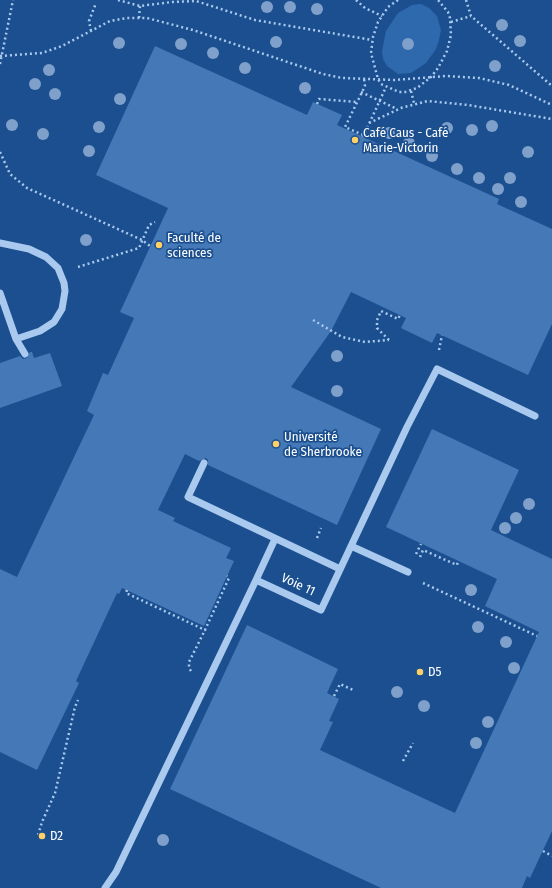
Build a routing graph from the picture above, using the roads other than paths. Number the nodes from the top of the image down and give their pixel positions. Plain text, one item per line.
1 (0, 243) edge
2 (0, 293) edge
3 (16, 339) junction
4 (25, 354) dead end
5 (535, 416) dead end
6 (204, 463) dead end
7 (275, 538) junction
8 (351, 546) junction
9 (340, 569) junction
10 (408, 572) dead end
11 (256, 580) junction
12 (105, 888) edge

1 - 3 lane
2 - 3 lane
3 - 4 lane
5 - 8 lane, Voie 11
6 - 7 lane
7 - 9 lane
7 - 11 lane
8 - 9 lane, Voie 11
8 - 10 lane
9 - 11 lane, Voie 11
11 - 12 lane

